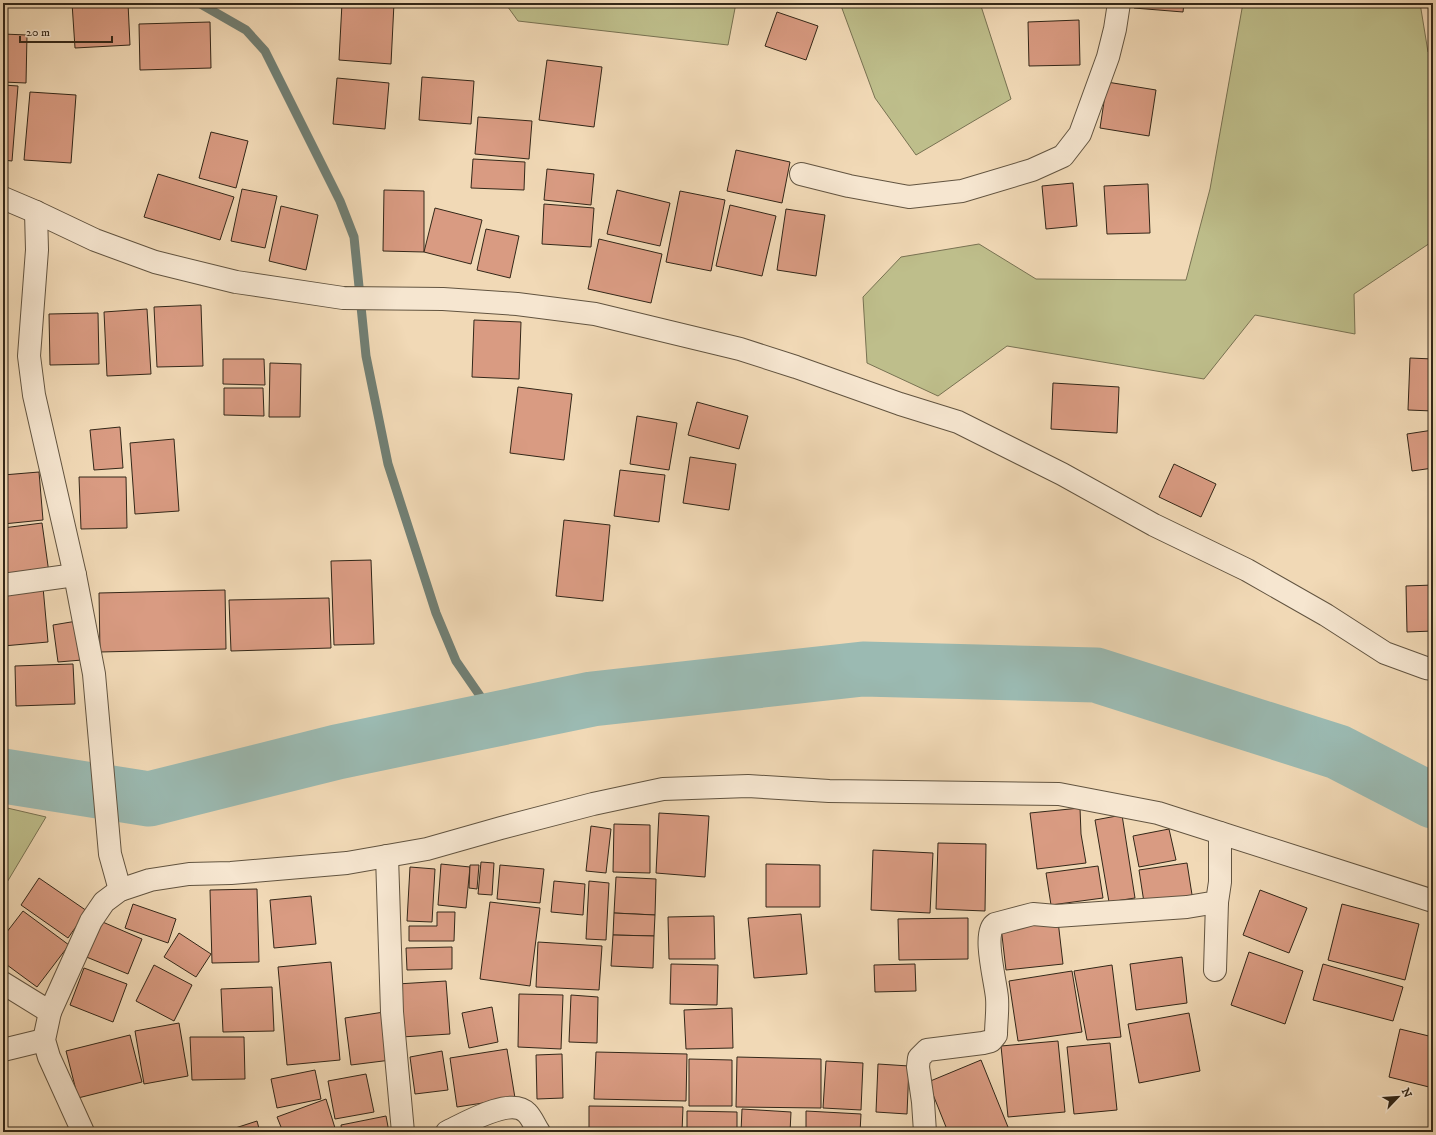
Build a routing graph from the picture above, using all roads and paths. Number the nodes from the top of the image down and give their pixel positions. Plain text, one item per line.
1 (1119, 3) edge
2 (801, 174) dead end
3 (3, 198) edge
4 (36, 212) junction
5 (75, 575) junction
6 (3, 585) edge
7 (1433, 669) edge
8 (1220, 833) junction
9 (386, 856) junction
10 (120, 890) junction
11 (1433, 901) edge
12 (1217, 902) junction
13 (1215, 970) dead end
14 (3, 983) edge
15 (50, 1012) junction
16 (44, 1040) junction
17 (3, 1050) edge
18 (83, 1132) edge
19 (403, 1132) edge
20 (447, 1132) edge
21 (538, 1132) edge
22 (925, 1132) edge

1 - 2 street
3 - 4 street
4 - 5 street
4 - 7 street
5 - 6 street
5 - 10 street
8 - 9 street
8 - 11 street
8 - 12 street
9 - 10 street
9 - 19 street
10 - 15 street
12 - 13 street
12 - 22 street
14 - 15 street
15 - 16 street
16 - 17 street
16 - 18 street
20 - 21 street

